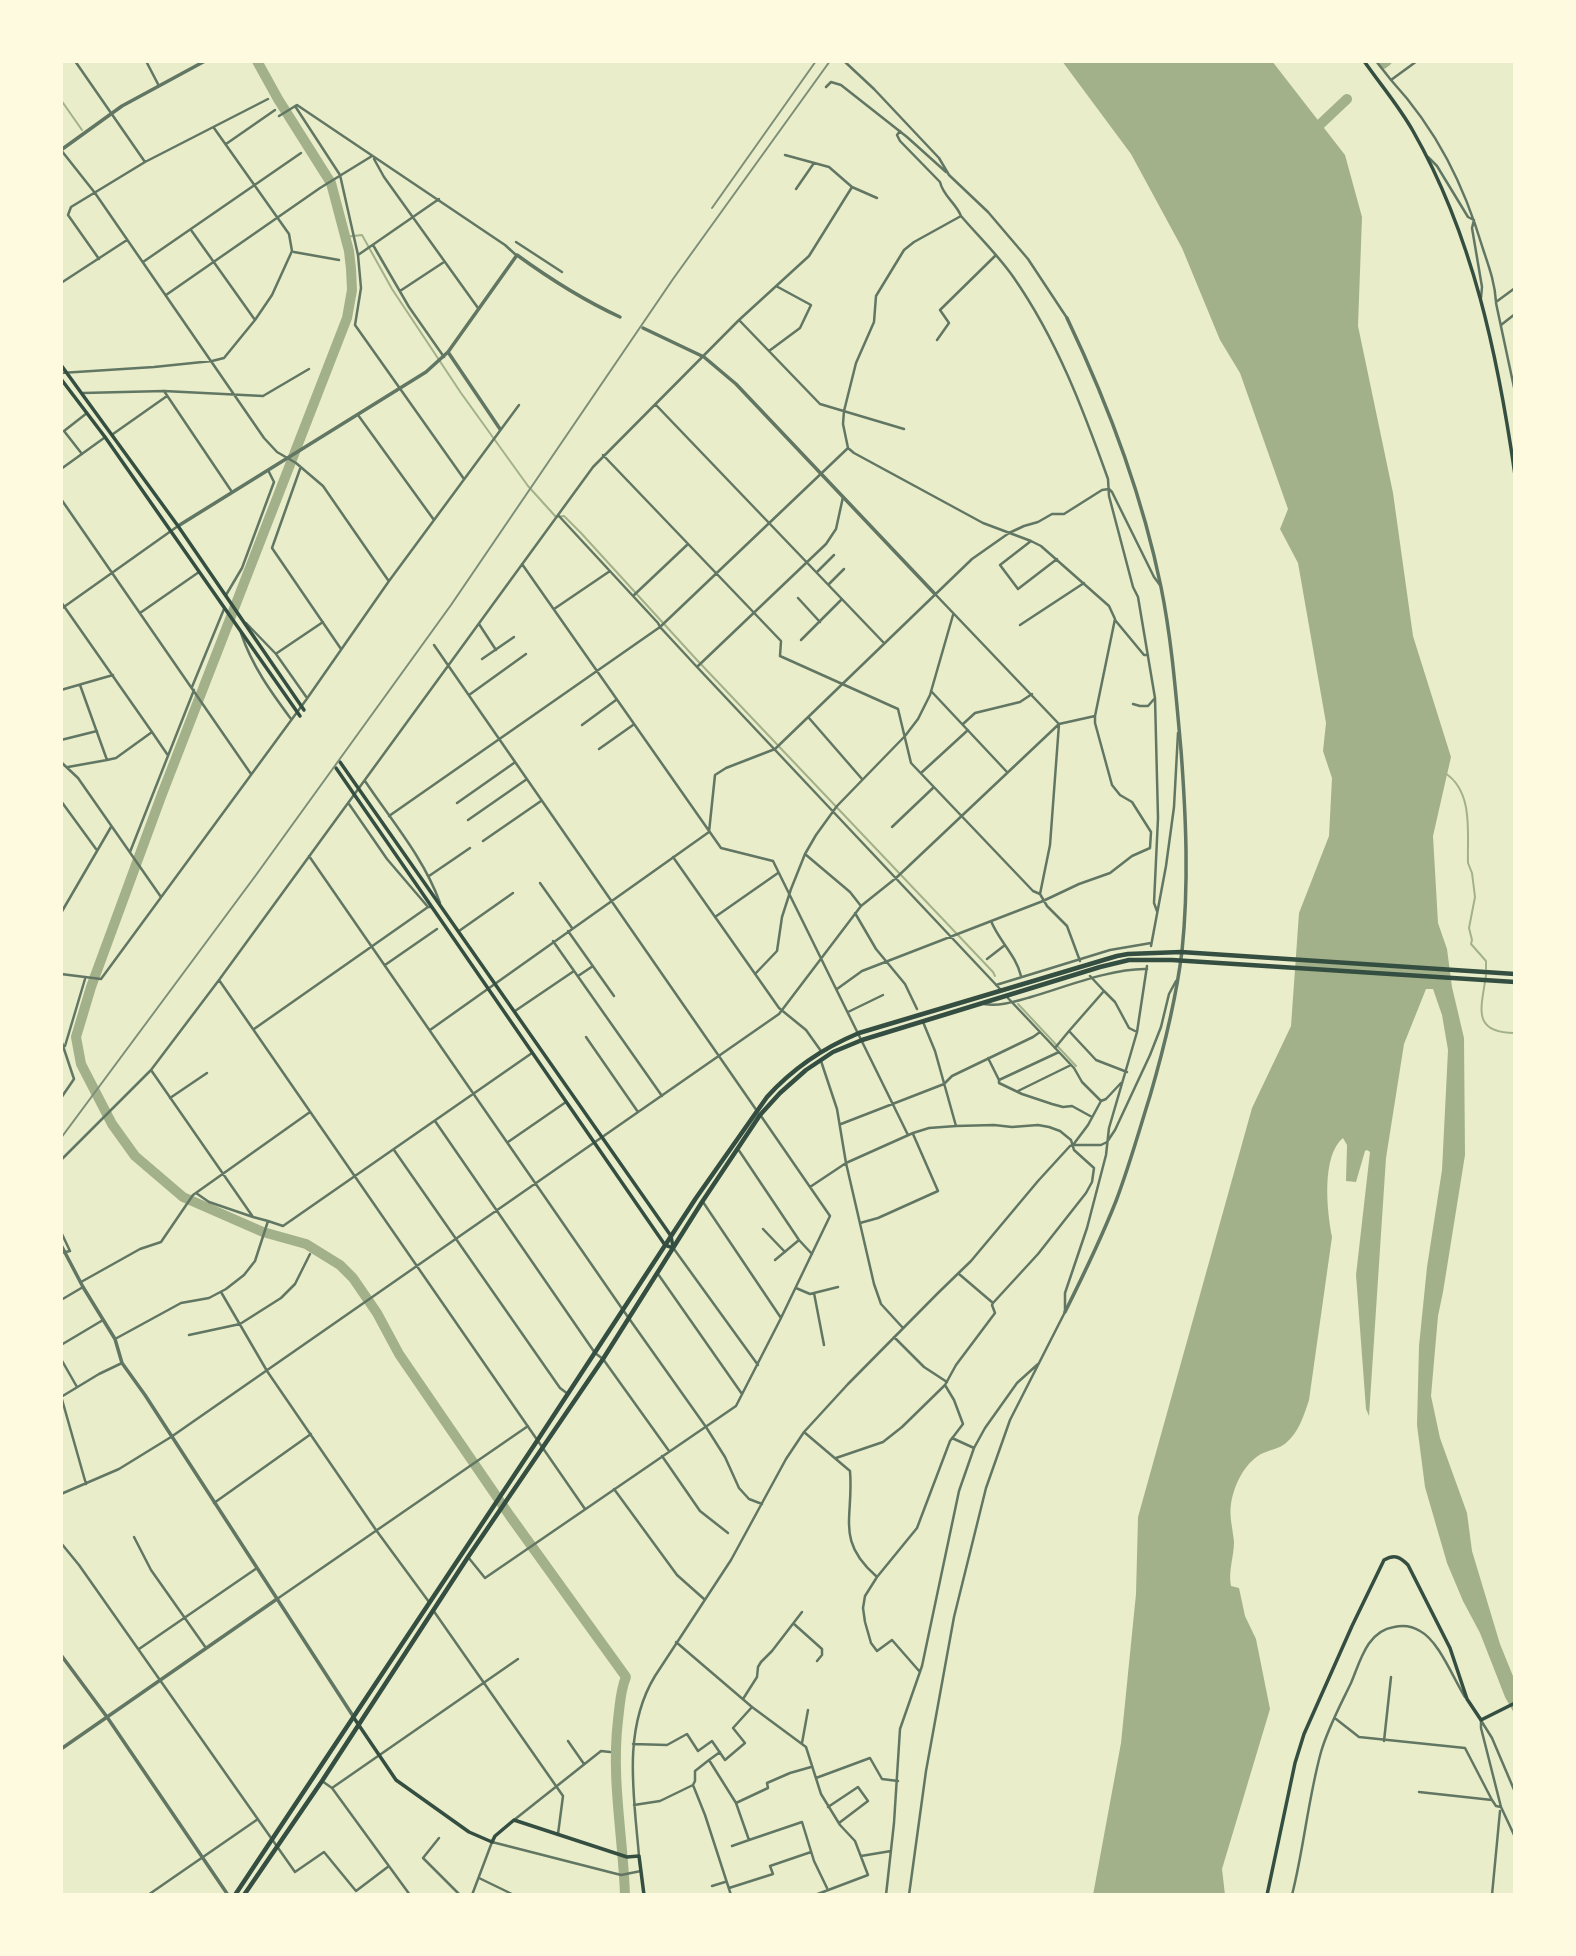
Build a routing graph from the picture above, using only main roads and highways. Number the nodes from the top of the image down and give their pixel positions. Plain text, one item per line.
1 (1364, 61) edge
2 (61, 365) edge
3 (61, 379) edge
4 (1515, 475) edge
5 (304, 710) dead end
6 (300, 716) dead end
7 (340, 762) dead end
8 (336, 768) dead end
9 (1515, 974) edge
10 (1515, 982) edge
11 (759, 1113) junction
12 (671, 1236) junction
13 (665, 1245) junction
14 (673, 1248) junction
15 (1515, 1703) edge
16 (353, 1716) junction
17 (358, 1725) junction
18 (235, 1895) edge
19 (244, 1895) edge
20 (644, 1895) edge
21 (1267, 1895) edge

1 - 4 main road
2 - 5 main road
3 - 6 main road
7 - 12 main road
8 - 13 main road
9 - 11 main road
10 - 11 main road
11 - 12 main road
11 - 14 main road
12 - 13 main road
12 - 14 main road
13 - 14 main road
13 - 16 main road
14 - 17 main road
15 - 21 main road
16 - 17 main road
16 - 18 main road
17 - 19 main road
17 - 20 main road

